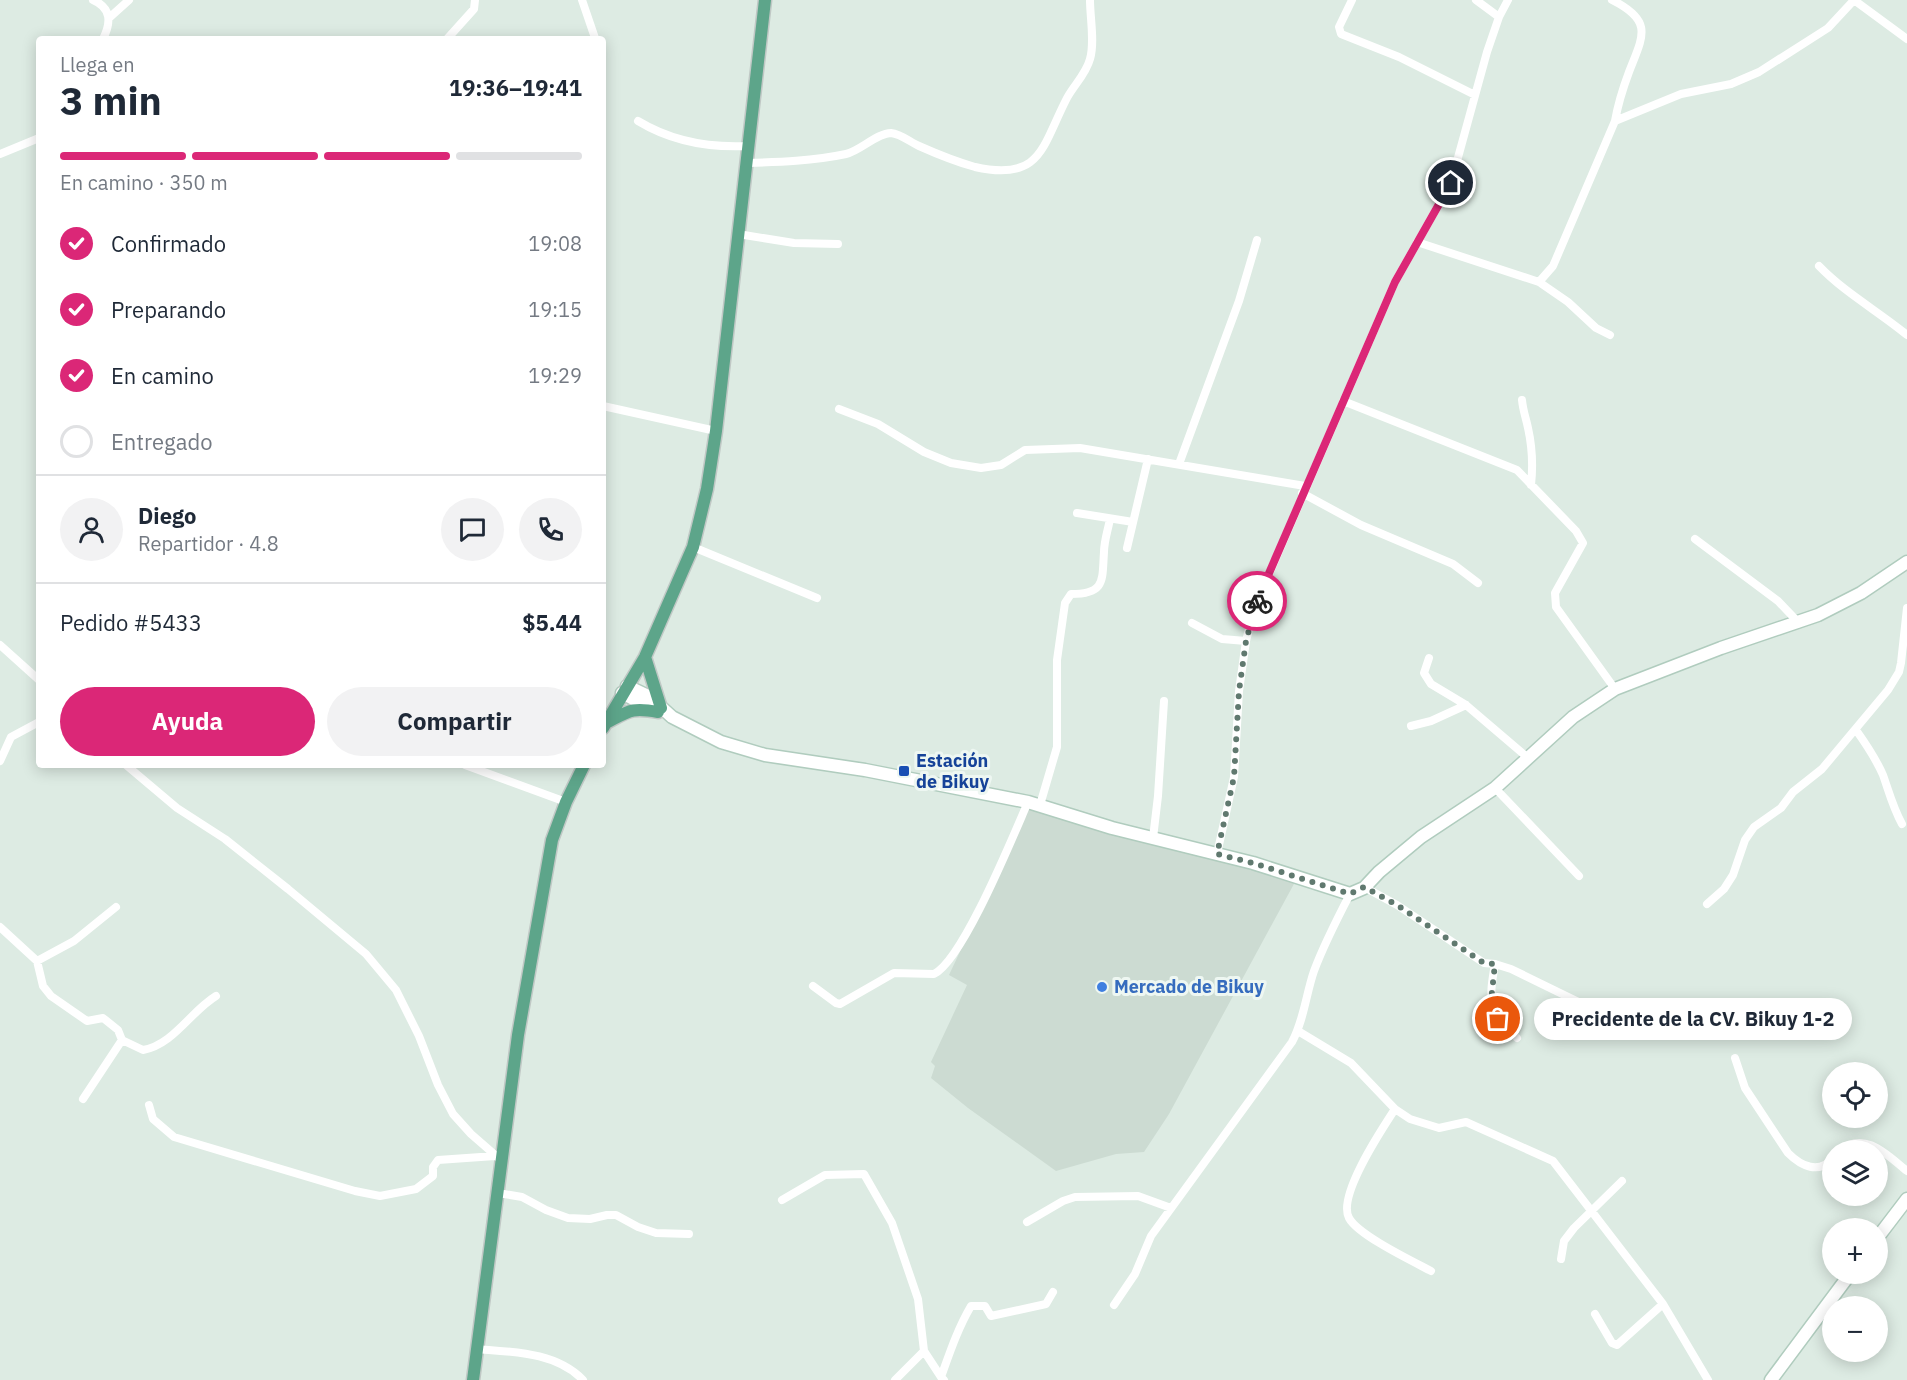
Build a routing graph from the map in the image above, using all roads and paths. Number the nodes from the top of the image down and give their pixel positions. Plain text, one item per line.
1 (93, 0) edge
2 (129, 0) edge
3 (475, 0) edge
4 (582, 0) edge
5 (757, 0) edge
6 (765, 0) edge
7 (1090, 0) edge
8 (1352, 0) edge
9 (1476, 0) edge
10 (1508, 0) edge
11 (1612, 0) edge
12 (1854, 0) edge
13 (764, 14) junction
14 (1499, 17) junction
15 (109, 18) junction
16 (104, 36) edge
17 (450, 36) edge
18 (594, 36) edge
19 (1907, 39) edge
20 (1474, 96) junction
21 (638, 121) dead end
22 (1614, 121) junction
23 (36, 139) edge
24 (748, 146) junction
25 (0, 154) edge
26 (746, 163) junction
27 (738, 234) junction
28 (1257, 240) dead end
29 (1417, 242) junction
30 (838, 244) dead end
31 (1819, 266) dead end
32 (1539, 282) junction
33 (1610, 335) dead end
34 (1907, 335) edge
35 (1343, 400) junction
36 (1522, 400) dead end
37 (606, 407) edge
38 (839, 409) dead end
39 (716, 431) junction
40 (1148, 459) junction
41 (1532, 463) junction
42 (1179, 464) junction
43 (1517, 470) junction
44 (1531, 485) junction
45 (1304, 490) junction
46 (1077, 513) dead end
47 (1110, 519) junction
48 (1132, 522) junction
49 (1695, 539) dead end
50 (693, 547) junction
51 (1127, 548) dead end
52 (1907, 562) edge
53 (1478, 583) dead end
54 (817, 598) dead end
55 (1907, 608) edge
56 (1192, 623) dead end
57 (1799, 623) junction
58 (1246, 641) junction
59 (0, 645) edge
60 (645, 657) junction
61 (1429, 658) dead end
62 (36, 677) edge
63 (1615, 689) junction
64 (624, 690) junction
65 (1164, 701) dead end
66 (1466, 705) junction
67 (661, 710) junction
68 (606, 722) edge
69 (36, 723) edge
70 (606, 724) edge
71 (1411, 726) dead end
72 (1856, 730) junction
73 (1527, 757) junction
74 (0, 761) edge
75 (130, 768) edge
76 (473, 768) edge
77 (583, 768) edge
78 (1495, 788) junction
79 (566, 802) junction
80 (1034, 804) junction
81 (1902, 824) dead end
82 (1154, 838) junction
83 (1217, 854) junction
84 (1579, 876) dead end
85 (1364, 887) junction
86 (1350, 894) junction
87 (1707, 904) dead end
88 (116, 907) dead end
89 (0, 927) edge
90 (37, 961) junction
91 (1495, 964) junction
92 (813, 986) dead end
93 (216, 996) dead end
94 (1298, 1031) junction
95 (1640, 1032) dead end
96 (1517, 1038) dead end
97 (122, 1040) junction
98 (1735, 1058) dead end
99 (83, 1099) dead end
100 (149, 1105) dead end
101 (1395, 1109) junction
102 (1888, 1155) edge
103 (499, 1159) junction
104 (1822, 1167) edge
105 (1907, 1171) edge
106 (1622, 1181) dead end
107 (498, 1193) junction
108 (1907, 1199) edge
109 (782, 1200) dead end
110 (1171, 1208) junction
111 (1593, 1210) junction
112 (1027, 1222) dead end
113 (1888, 1224) edge
114 (689, 1234) dead end
115 (1561, 1259) dead end
116 (1431, 1271) dead end
117 (1843, 1284) edge
118 (1053, 1292) dead end
119 (1663, 1304) junction
120 (1114, 1305) dead end
121 (1595, 1314) dead end
122 (477, 1349) junction
123 (924, 1351) junction
124 (943, 1378) edge
125 (473, 1380) edge
126 (583, 1380) edge
127 (895, 1380) edge
128 (1708, 1380) edge
129 (1771, 1380) edge

1 - 15 street
2 - 15 street
3 - 17 street
4 - 18 street
5 - 13 street
6 - 13 main road
7 - 26 street
8 - 20 street
9 - 14 street
10 - 14 street
11 - 22 street
12 - 19 street
12 - 22 street
13 - 24 main road
14 - 20 street
15 - 16 street
20 - 29 street
21 - 24 street
22 - 32 street
23 - 25 street
24 - 26 main road
26 - 27 main road
27 - 30 street
27 - 39 main road
28 - 42 street
29 - 32 street
29 - 35 street
31 - 34 street
32 - 33 street
35 - 43 street
35 - 45 street
36 - 41 street
37 - 39 street
38 - 40 street
39 - 50 main road
40 - 42 street
40 - 48 street
41 - 43 street
41 - 44 street
42 - 45 street
43 - 44 street
44 - 63 street
45 - 53 street
45 - 58 street
46 - 47 street
47 - 48 street
47 - 80 street
48 - 51 street
49 - 57 street
50 - 54 street
50 - 60 main road
52 - 57 street
55 - 72 street
56 - 58 street
57 - 63 street
58 - 83 street
59 - 62 street
60 - 64 main road
60 - 67 main road
61 - 66 street
63 - 73 street
64 - 67 street
64 - 68 main road
65 - 82 street
66 - 71 street
66 - 73 street
67 - 70 main road
67 - 80 street
69 - 74 street
72 - 81 street
72 - 87 street
73 - 78 street
75 - 103 street
76 - 79 street
77 - 79 main road
78 - 84 street
78 - 85 street
79 - 103 main road
80 - 82 street
80 - 92 street
82 - 83 street
83 - 86 street
85 - 86 street
85 - 91 street
86 - 94 street
88 - 90 street
89 - 90 street
90 - 97 street
91 - 95 street
91 - 96 street
93 - 97 street
94 - 101 street
94 - 110 street
97 - 99 street
98 - 104 street
100 - 103 street
101 - 111 street
101 - 116 street
102 - 105 street
103 - 107 main road
106 - 111 street
107 - 114 street
107 - 122 main road
108 - 113 street
109 - 123 street
110 - 112 street
110 - 120 street
111 - 115 street
111 - 119 street
117 - 129 street
118 - 124 street
119 - 121 street
119 - 128 street
122 - 125 main road
122 - 126 street
123 - 124 street
123 - 127 street

